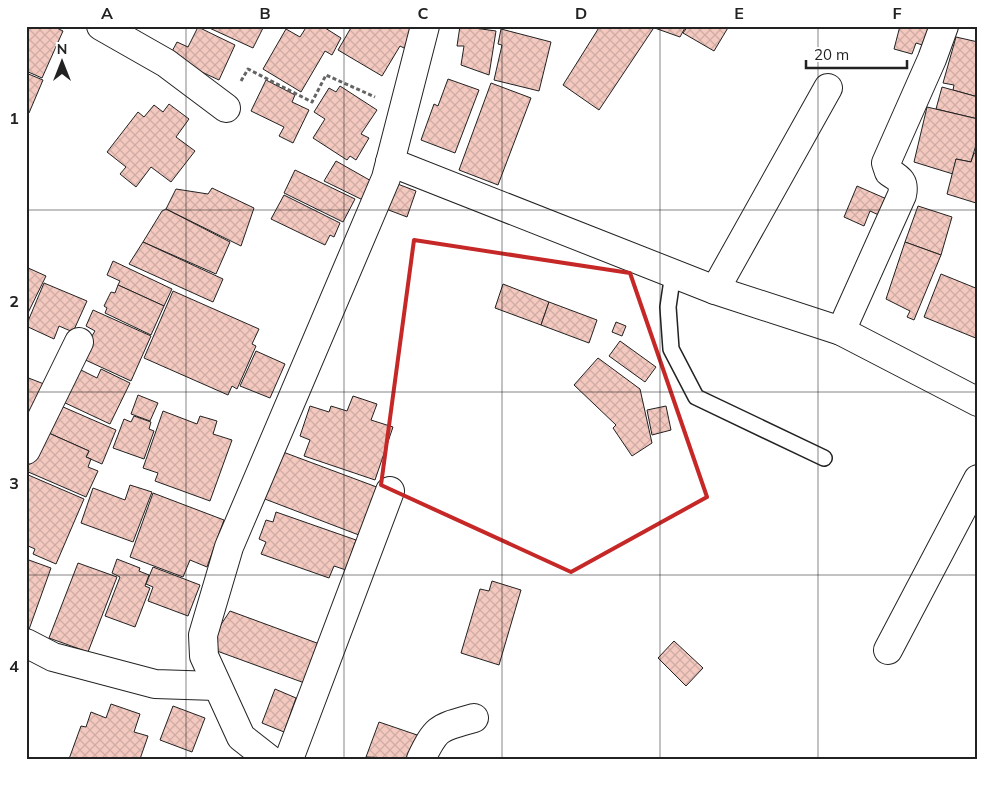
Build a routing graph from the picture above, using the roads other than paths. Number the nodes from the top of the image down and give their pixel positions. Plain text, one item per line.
1 (101, 26) edge
2 (425, 26) edge
3 (944, 26) edge
4 (828, 88) dead end
5 (226, 108) road end
6 (390, 162) junction
7 (673, 273) junction
8 (715, 290) junction
9 (841, 331) junction
10 (79, 342) dead end
11 (978, 402) edge
12 (26, 450) edge
13 (824, 458) dead end
14 (978, 479) edge
15 (390, 491) dead end
16 (26, 643) edge
17 (888, 650) dead end
18 (216, 686) junction
19 (474, 718) dead end
20 (236, 748) edge
21 (269, 759) edge
22 (289, 759) edge
23 (421, 759) edge

1 - 5 street
2 - 6 street
3 - 9 street
4 - 8 street
6 - 7 street
6 - 18 street
7 - 8 street
7 - 13 lane
8 - 9 street
9 - 11 street
10 - 12 street
14 - 17 street
15 - 22 street
16 - 18 street
18 - 20 street
19 - 23 street
20 - 21 street

